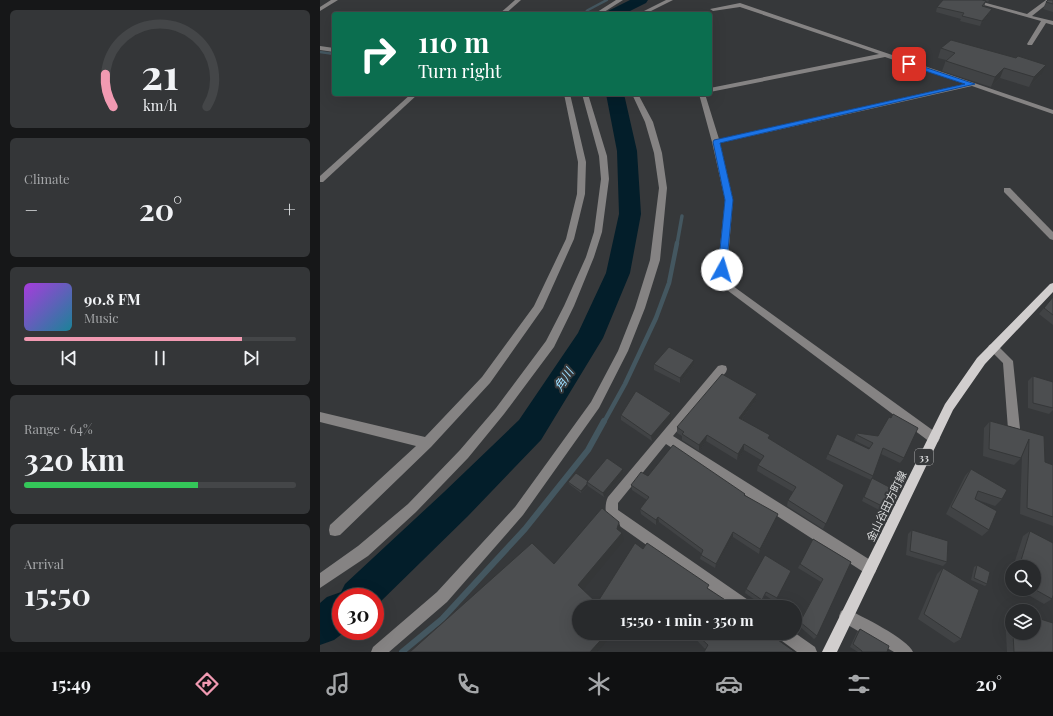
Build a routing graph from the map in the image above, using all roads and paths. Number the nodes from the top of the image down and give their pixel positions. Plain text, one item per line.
1 (335, 0) edge
2 (518, 0) edge
3 (620, 0) edge
4 (670, 0) edge
5 (969, 0) edge
6 (1049, 0) edge
7 (322, 7) edge
8 (713, 9) dead end
9 (504, 12) edge
10 (600, 12) edge
11 (645, 12) edge
12 (1028, 16) junction
13 (1044, 21) junction
14 (1053, 24) edge
15 (1030, 44) dead end
16 (320, 48) edge
17 (332, 50) edge
18 (885, 55) junction
19 (972, 84) junction
20 (712, 90) edge
21 (413, 96) edge
22 (567, 96) edge
23 (586, 96) edge
24 (636, 96) edge
25 (703, 96) edge
26 (1053, 112) edge
27 (716, 142) junction
28 (320, 180) edge
29 (1007, 190) dead end
30 (1053, 237) edge
31 (1051, 291) edge
32 (993, 348) junction
33 (722, 369) dead end
34 (320, 417) edge
35 (1014, 429) edge
36 (665, 438) junction
37 (934, 438) junction
38 (427, 443) junction
39 (335, 530) dead end
40 (870, 568) junction
41 (320, 581) edge
42 (736, 600) edge
43 (846, 616) junction
44 (793, 640) edge
45 (378, 652) edge
46 (810, 652) edge
47 (830, 652) edge
48 (906, 652) edge

1 - 7 street
2 - 9 street
3 - 10 street
4 - 11 street
5 - 12 street
6 - 12 street
8 - 18 street
12 - 13 street
13 - 14 street
13 - 15 street
16 - 17 street
18 - 19 street
18 - 20 street
19 - 26 street
19 - 27 street
21 - 28 street
22 - 38 street
23 - 41 street
24 - 45 street
25 - 27 street
27 - 37 street
29 - 30 street
31 - 32 main road, 金山谷田方町線 / 33
32 - 35 street
32 - 37 main road, 金山谷田方町線 / 33
33 - 36 street
34 - 38 street
36 - 40 street
36 - 42 street
37 - 40 main road, 金山谷田方町線 / 33
38 - 39 street
40 - 43 main road, 金山谷田方町線 / 33
43 - 47 main road, 金山谷田方町線 / 33
43 - 48 street
44 - 46 street

